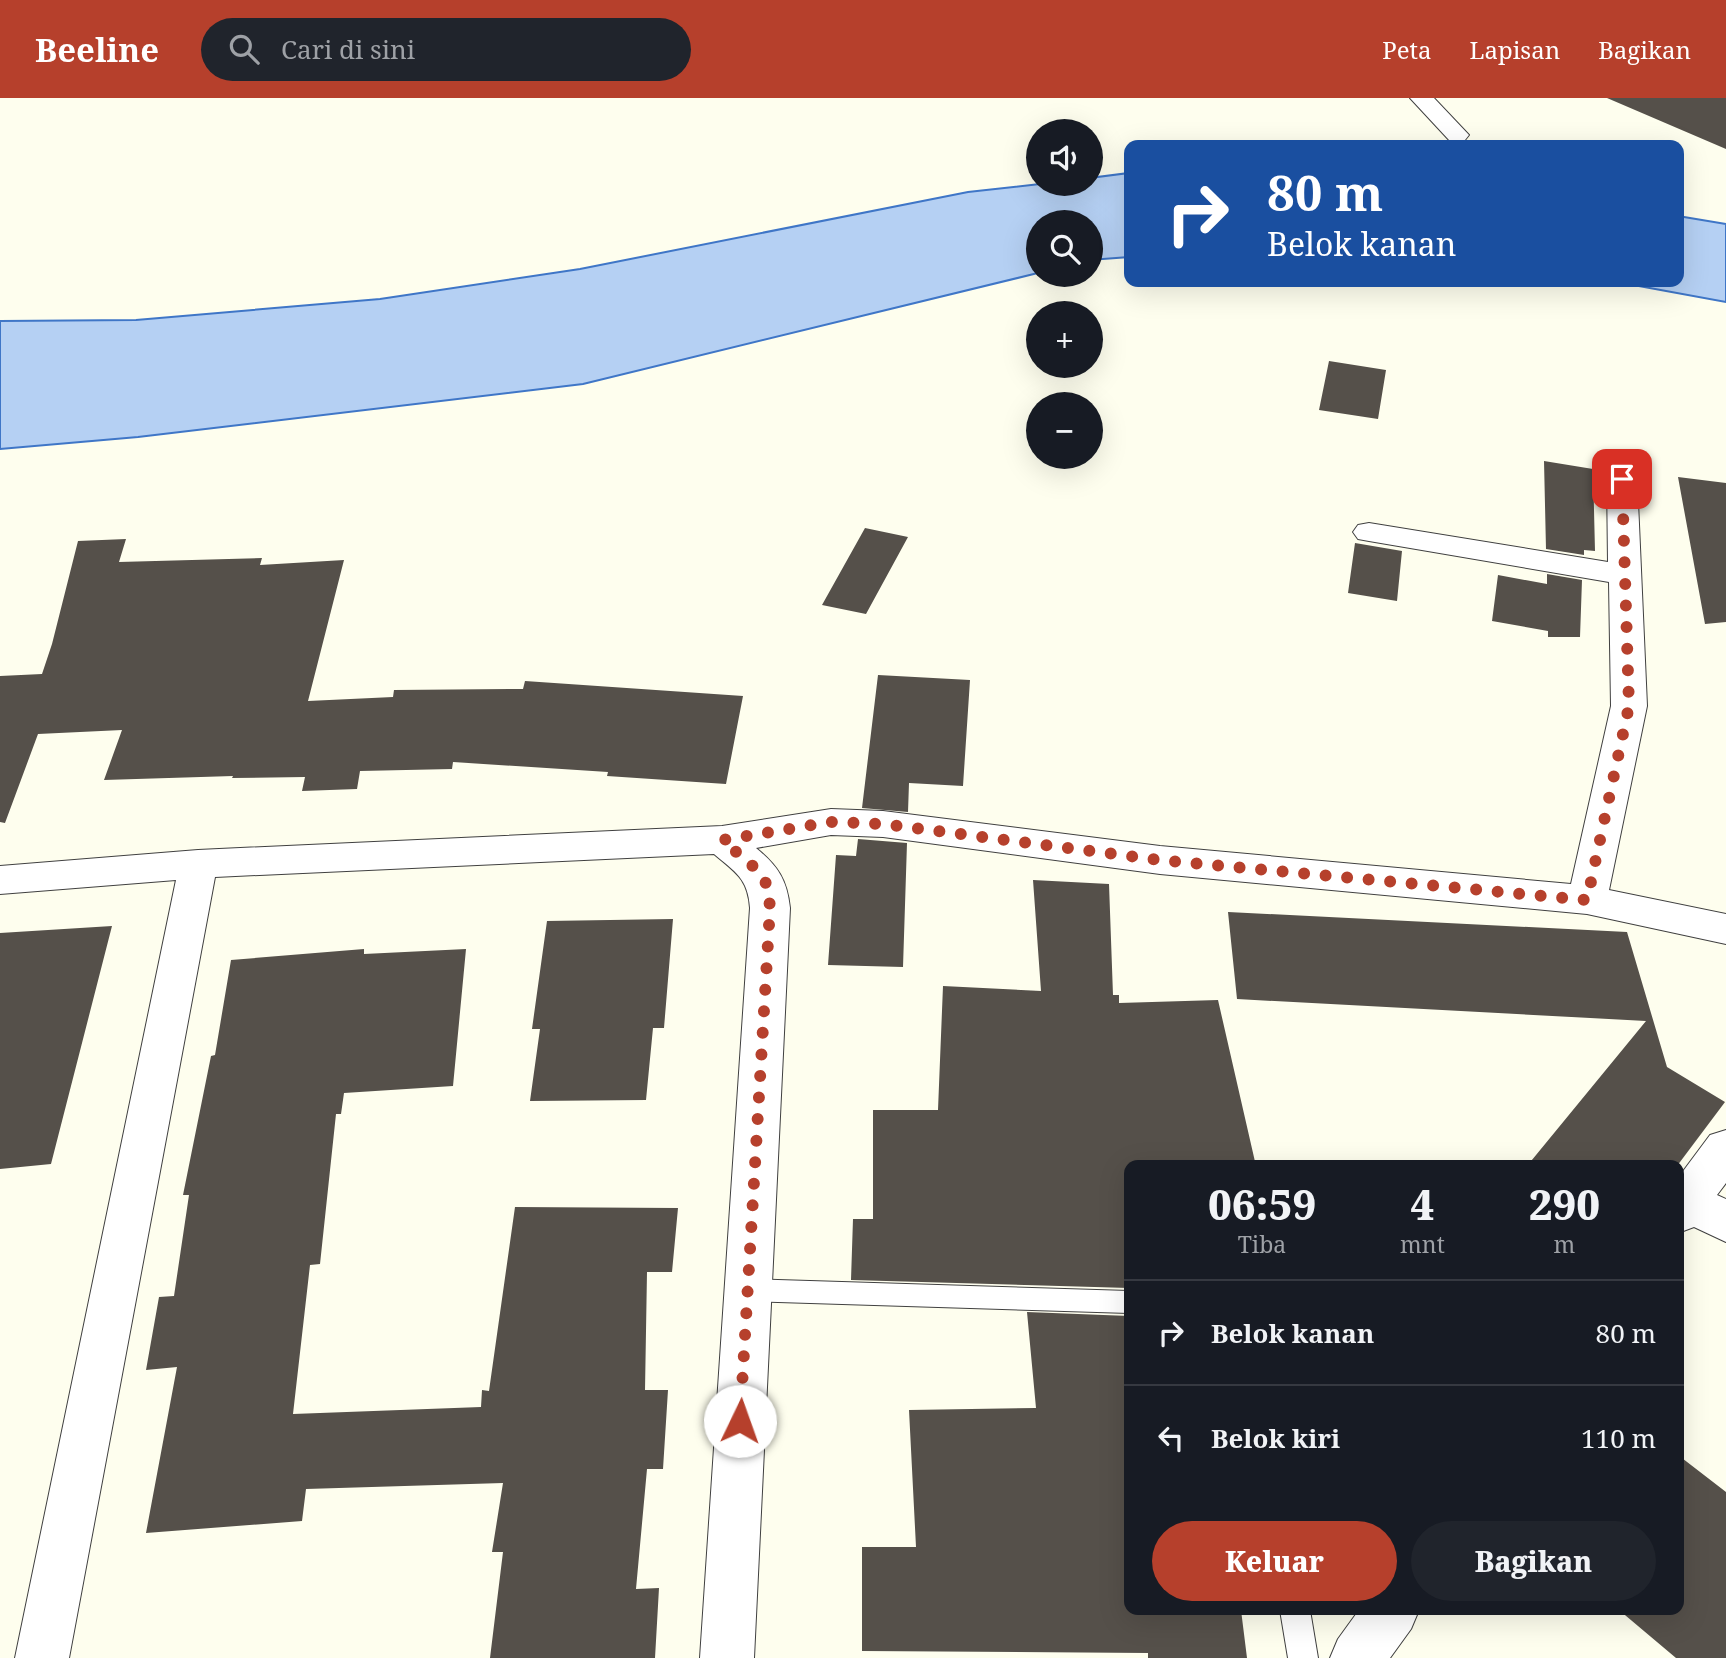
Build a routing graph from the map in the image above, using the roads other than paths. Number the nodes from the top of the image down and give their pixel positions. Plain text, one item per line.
1 (1421, 98) edge
2 (1457, 135) dead end
3 (1622, 479) dead end
4 (1369, 532) dead end
5 (1623, 574) junction
6 (722, 840) junction
7 (198, 864) junction
8 (0, 880) edge
9 (1587, 900) junction
10 (1726, 929) edge
11 (1726, 1148) edge
12 (1684, 1206) edge
13 (1684, 1207) edge
14 (1726, 1222) edge
15 (746, 1290) junction
16 (1124, 1302) edge
17 (1296, 1615) edge
18 (1388, 1615) edge
19 (42, 1658) edge
20 (727, 1658) edge
21 (1303, 1658) edge
22 (1357, 1658) edge

1 - 2 street
3 - 5 street
4 - 5 street
5 - 9 street
6 - 7 street
6 - 9 street
6 - 15 street
7 - 8 street
7 - 19 street
9 - 10 street
11 - 12 street
13 - 14 street
15 - 16 lane
15 - 20 street
17 - 21 lane
18 - 22 street

